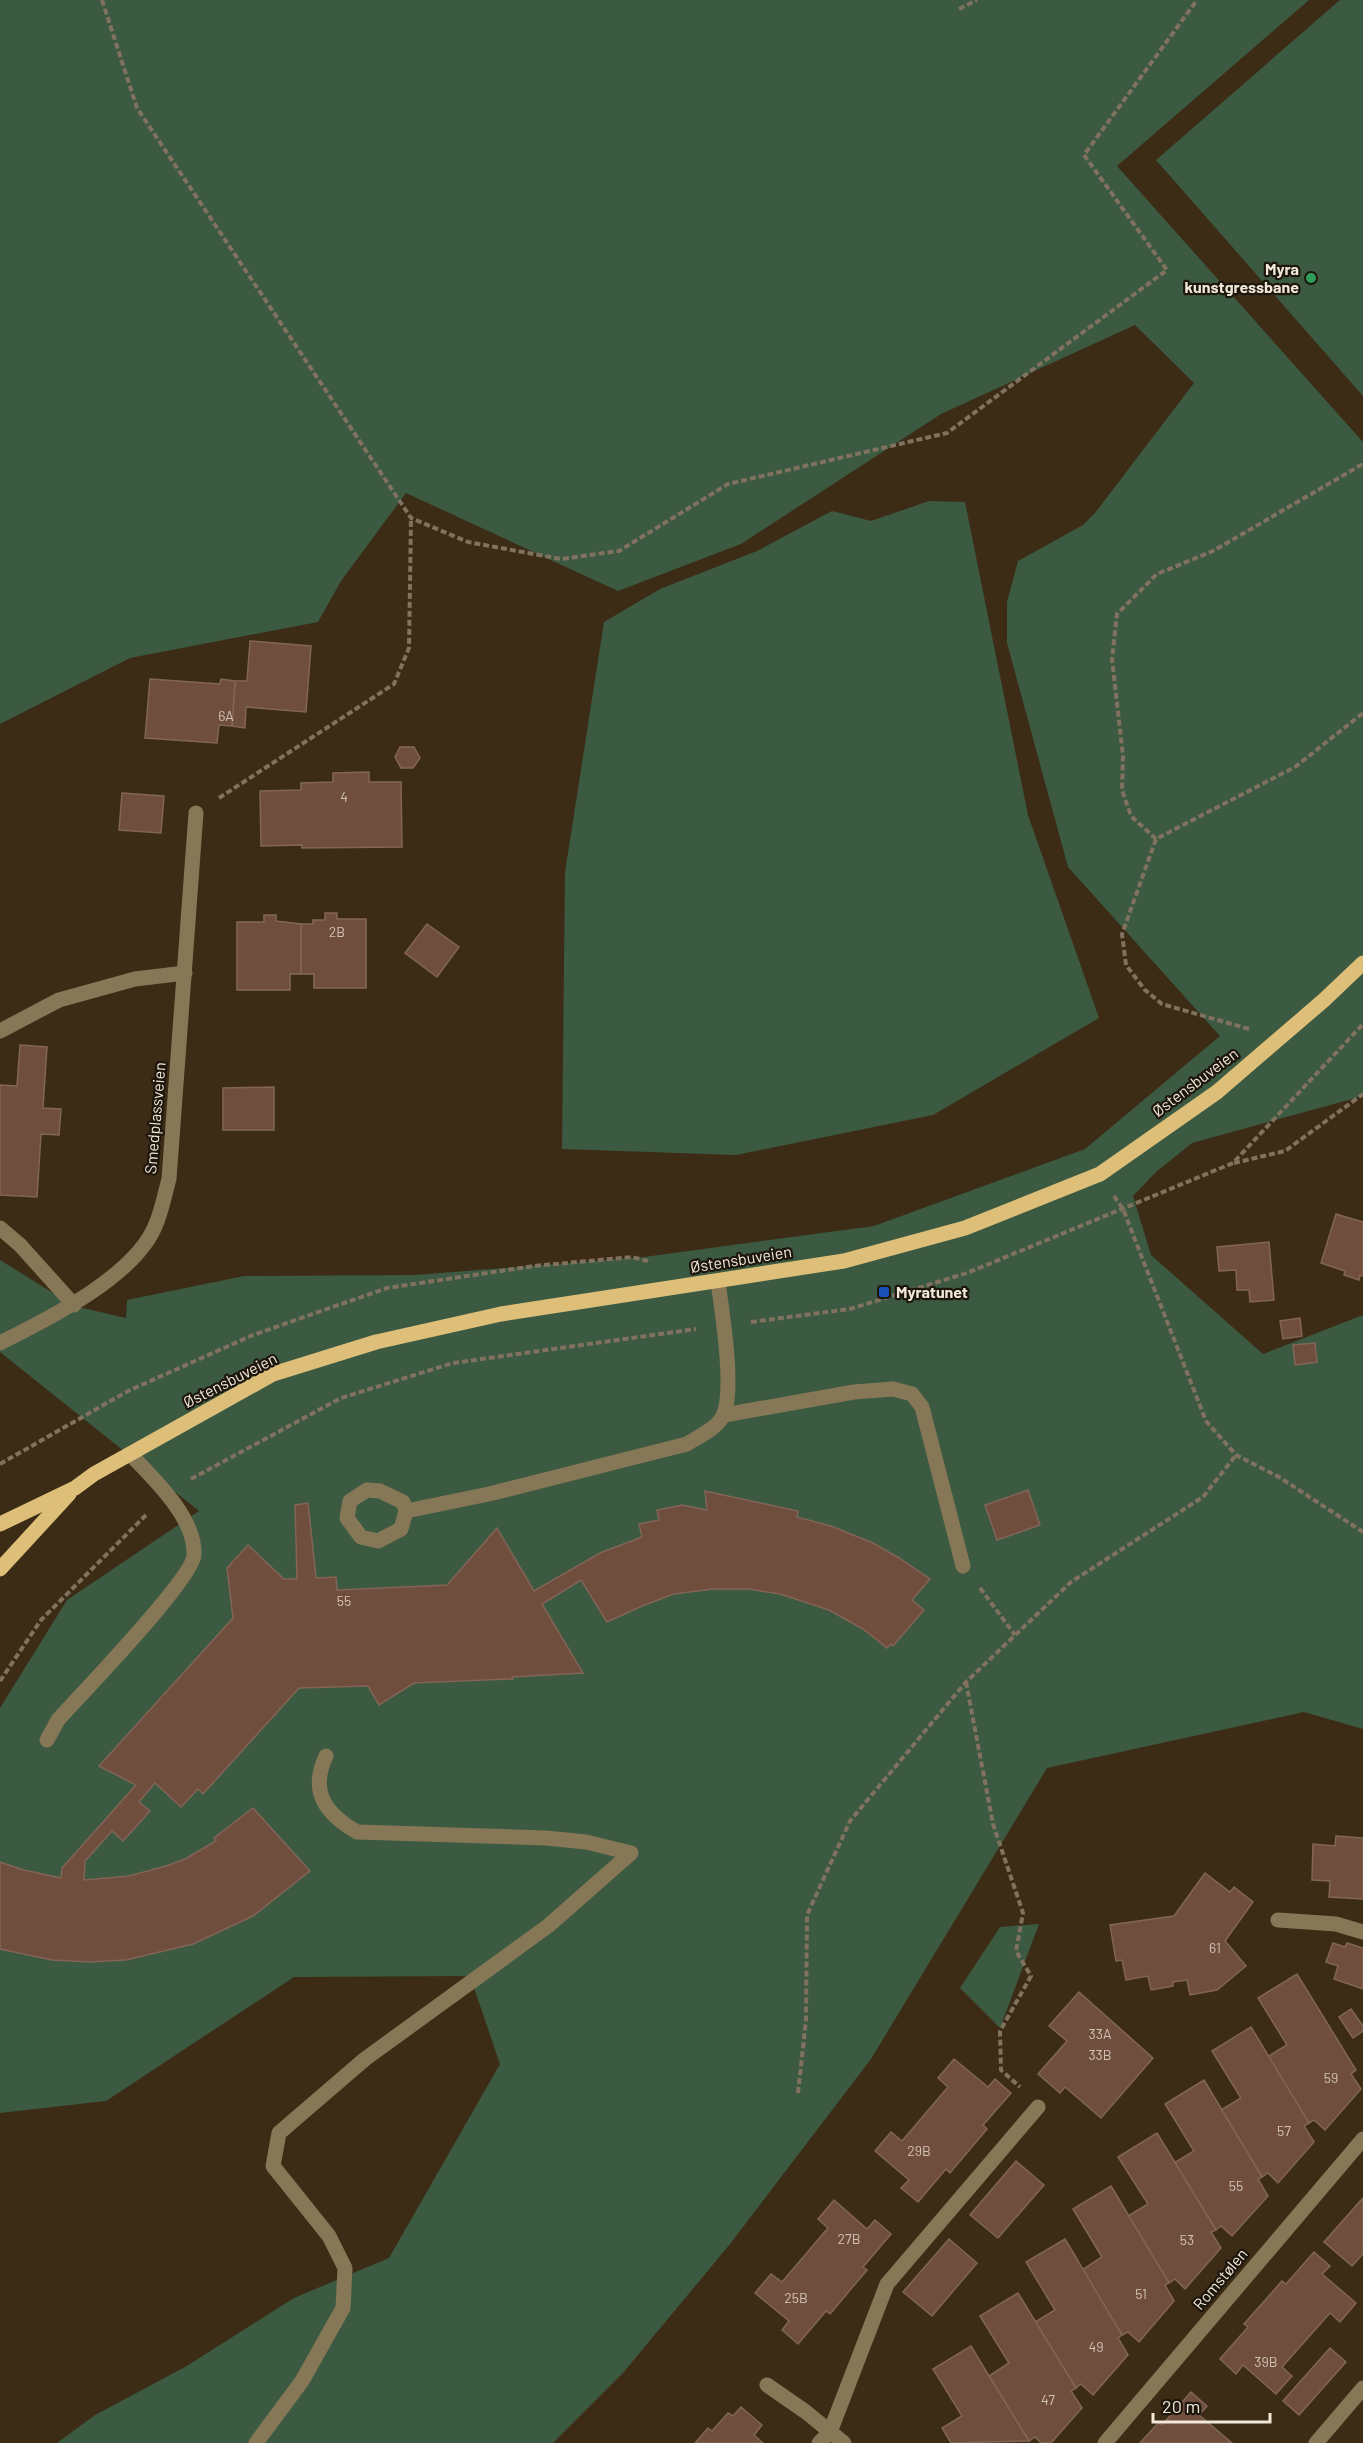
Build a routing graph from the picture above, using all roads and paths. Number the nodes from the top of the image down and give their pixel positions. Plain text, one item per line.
1 (102, 0) edge
2 (977, 0) edge
3 (1197, 0) edge
4 (959, 9) dead end
5 (1363, 467) edge
6 (411, 518) junction
7 (1363, 713) edge
8 (196, 813) joint
9 (1155, 838) junction
10 (1363, 963) edge
11 (184, 973) junction
12 (1363, 1024) edge
13 (0, 1031) edge
14 (1271, 1045) junction
15 (1363, 1094) edge
16 (1233, 1163) junction
17 (1100, 1173) junction
18 (1123, 1209) junction
19 (0, 1227) edge
20 (718, 1282) junction
21 (74, 1305) junction
22 (724, 1326) junction
23 (0, 1343) edge
24 (724, 1415) junction
25 (130, 1454) junction
26 (1236, 1455) junction
27 (75, 1488) junction
28 (167, 1493) junction
29 (406, 1511) dead end
30 (0, 1524) edge
31 (1363, 1532) edge
32 (963, 1566) joint
33 (0, 1569) edge
34 (1015, 1635) junction
35 (0, 1681) edge
36 (966, 1682) junction
37 (47, 1740) dead end
38 (326, 1756) dead end
39 (1278, 1920) dead end
40 (1363, 1932) edge
41 (1022, 2090) dead end
42 (798, 2093) dead end
43 (1038, 2107) dead end
44 (1363, 2139) edge
45 (767, 2385) dead end
46 (1363, 2388) edge
47 (824, 2437) edge
48 (256, 2443) edge
49 (844, 2443) edge
50 (1105, 2443) edge
51 (1316, 2443) edge

1 - 6 path
2 - 4 path
3 - 6 path
5 - 9 path
6 - 8 path
7 - 9 path
8 - 11 street, Smedplassveien
9 - 14 path
10 - 14 main road, Østensbuveien
11 - 13 street
11 - 21 street, Smedplassveien
12 - 16 path
14 - 17 main road, Østensbuveien
15 - 16 path
16 - 18 path
17 - 18 path
17 - 20 main road, Østensbuveien
18 - 22 path
18 - 26 path
19 - 21 street
20 - 22 street
20 - 25 main road, Østensbuveien
21 - 23 street, Smedplassveien
22 - 24 street
22 - 28 path
24 - 29 street
24 - 32 street
25 - 27 main road, Østensbuveien
25 - 28 street
26 - 31 path
26 - 34 path
27 - 30 main road, Østensbuveien
27 - 33 main road, Østensbuveien
28 - 35 path
28 - 37 street
32 - 34 path
34 - 36 path
36 - 41 path
36 - 42 path
38 - 48 street
39 - 40 street
43 - 47 street
44 - 50 street, Romstølen
45 - 47 street
46 - 51 street
47 - 49 street

